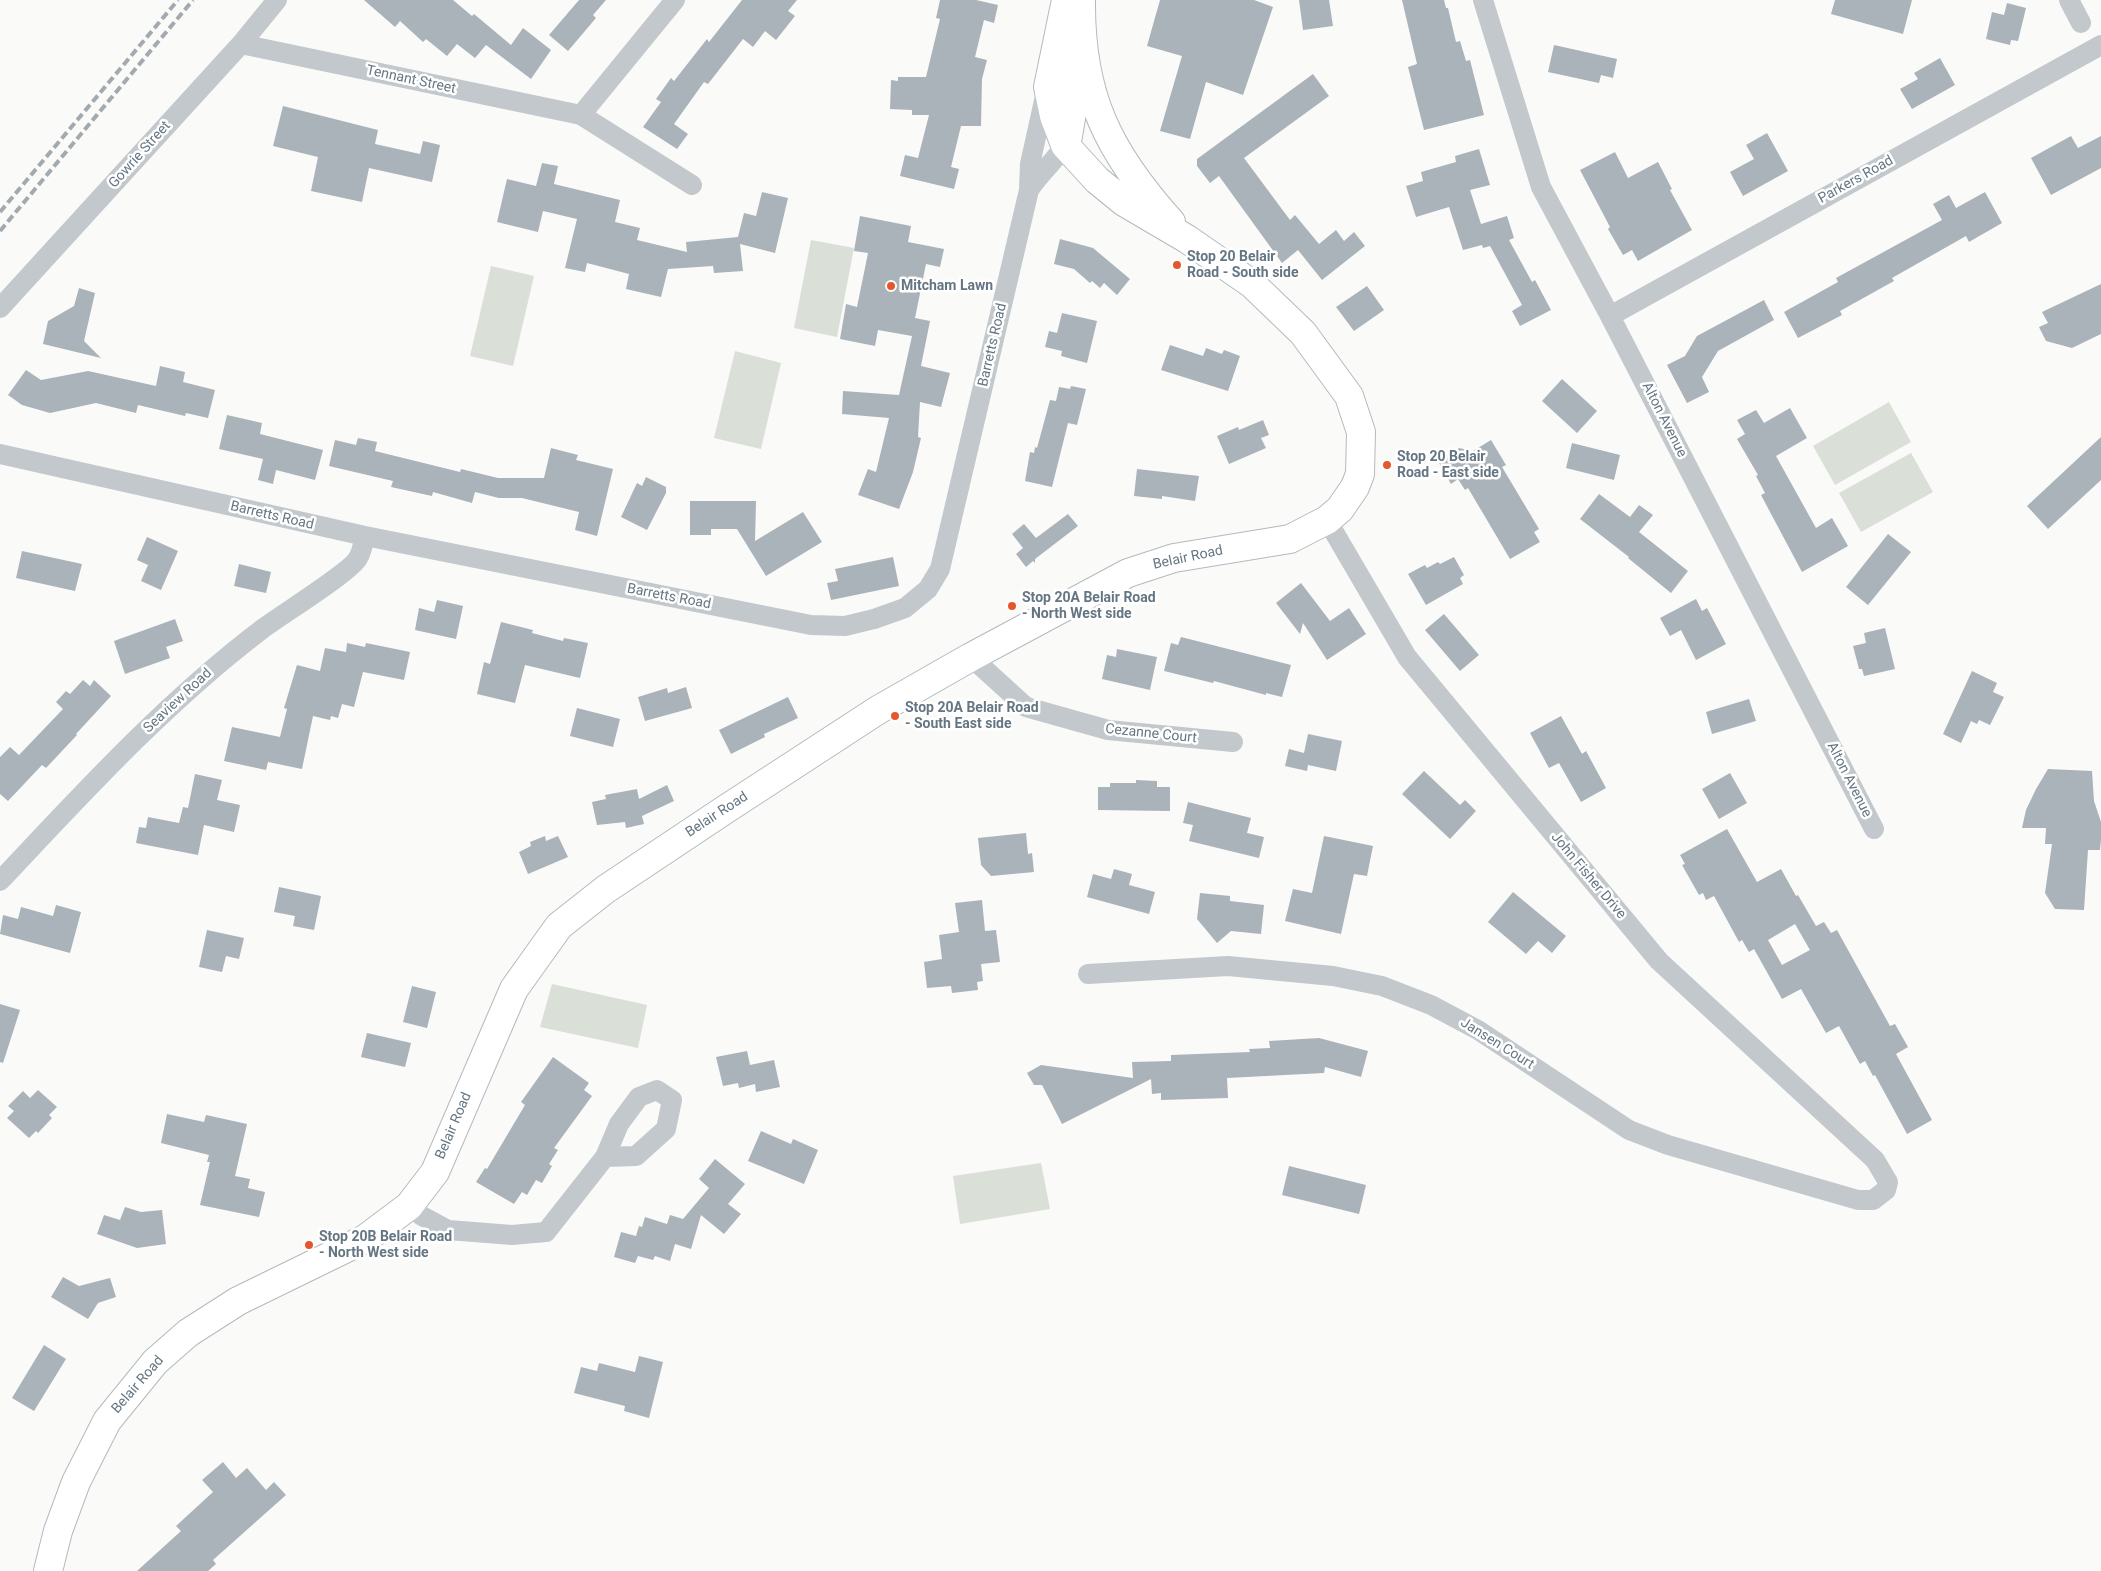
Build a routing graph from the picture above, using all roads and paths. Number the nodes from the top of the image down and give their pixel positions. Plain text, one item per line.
1 (277, 0) edge
2 (675, 0) edge
3 (1483, 0) edge
4 (2069, 0) edge
5 (1076, 3) edge
6 (2082, 23) dead end
7 (241, 44) junction
8 (2101, 45) edge
9 (1048, 87) junction
10 (581, 115) junction
11 (1065, 145) junction
12 (692, 185) dead end
13 (1029, 190) junction
14 (1187, 239) junction
15 (0, 308) edge
16 (1610, 316) junction
17 (0, 454) edge
18 (1327, 520) junction
19 (365, 536) junction
20 (971, 657) junction
21 (1233, 742) dead end
22 (1874, 829) dead end
23 (0, 881) edge
24 (1088, 974) dead end
25 (605, 1157) dead end
26 (1884, 1193) joint
27 (409, 1206) junction
28 (48, 1571) edge

1 - 7 street, Gowrie Street
2 - 10 street
3 - 16 street, Alton Avenue
4 - 6 street
5 - 9 main road, Belair Road
5 - 11 main road
5 - 14 main road, Belair Road
7 - 10 street, Tennant Street
7 - 15 street, Gowrie Street
8 - 16 street, Parkers Road
9 - 11 main road, Belair Road
9 - 13 street, Barretts Road
10 - 12 street, Tennant Street
11 - 13 street, Barretts Road
11 - 14 main road, Belair Road
13 - 19 street, Barretts Road
14 - 18 main road, Belair Road
16 - 22 street, Alton Avenue
17 - 19 street, Barretts Road
18 - 20 main road, Belair Road
18 - 26 street, John Fisher Drive
19 - 23 street, Seaview Road
20 - 21 street, Cezanne Court
20 - 27 main road, Belair Road
24 - 26 street, Jansen Court
25 - 27 street
27 - 28 main road, Belair Road

